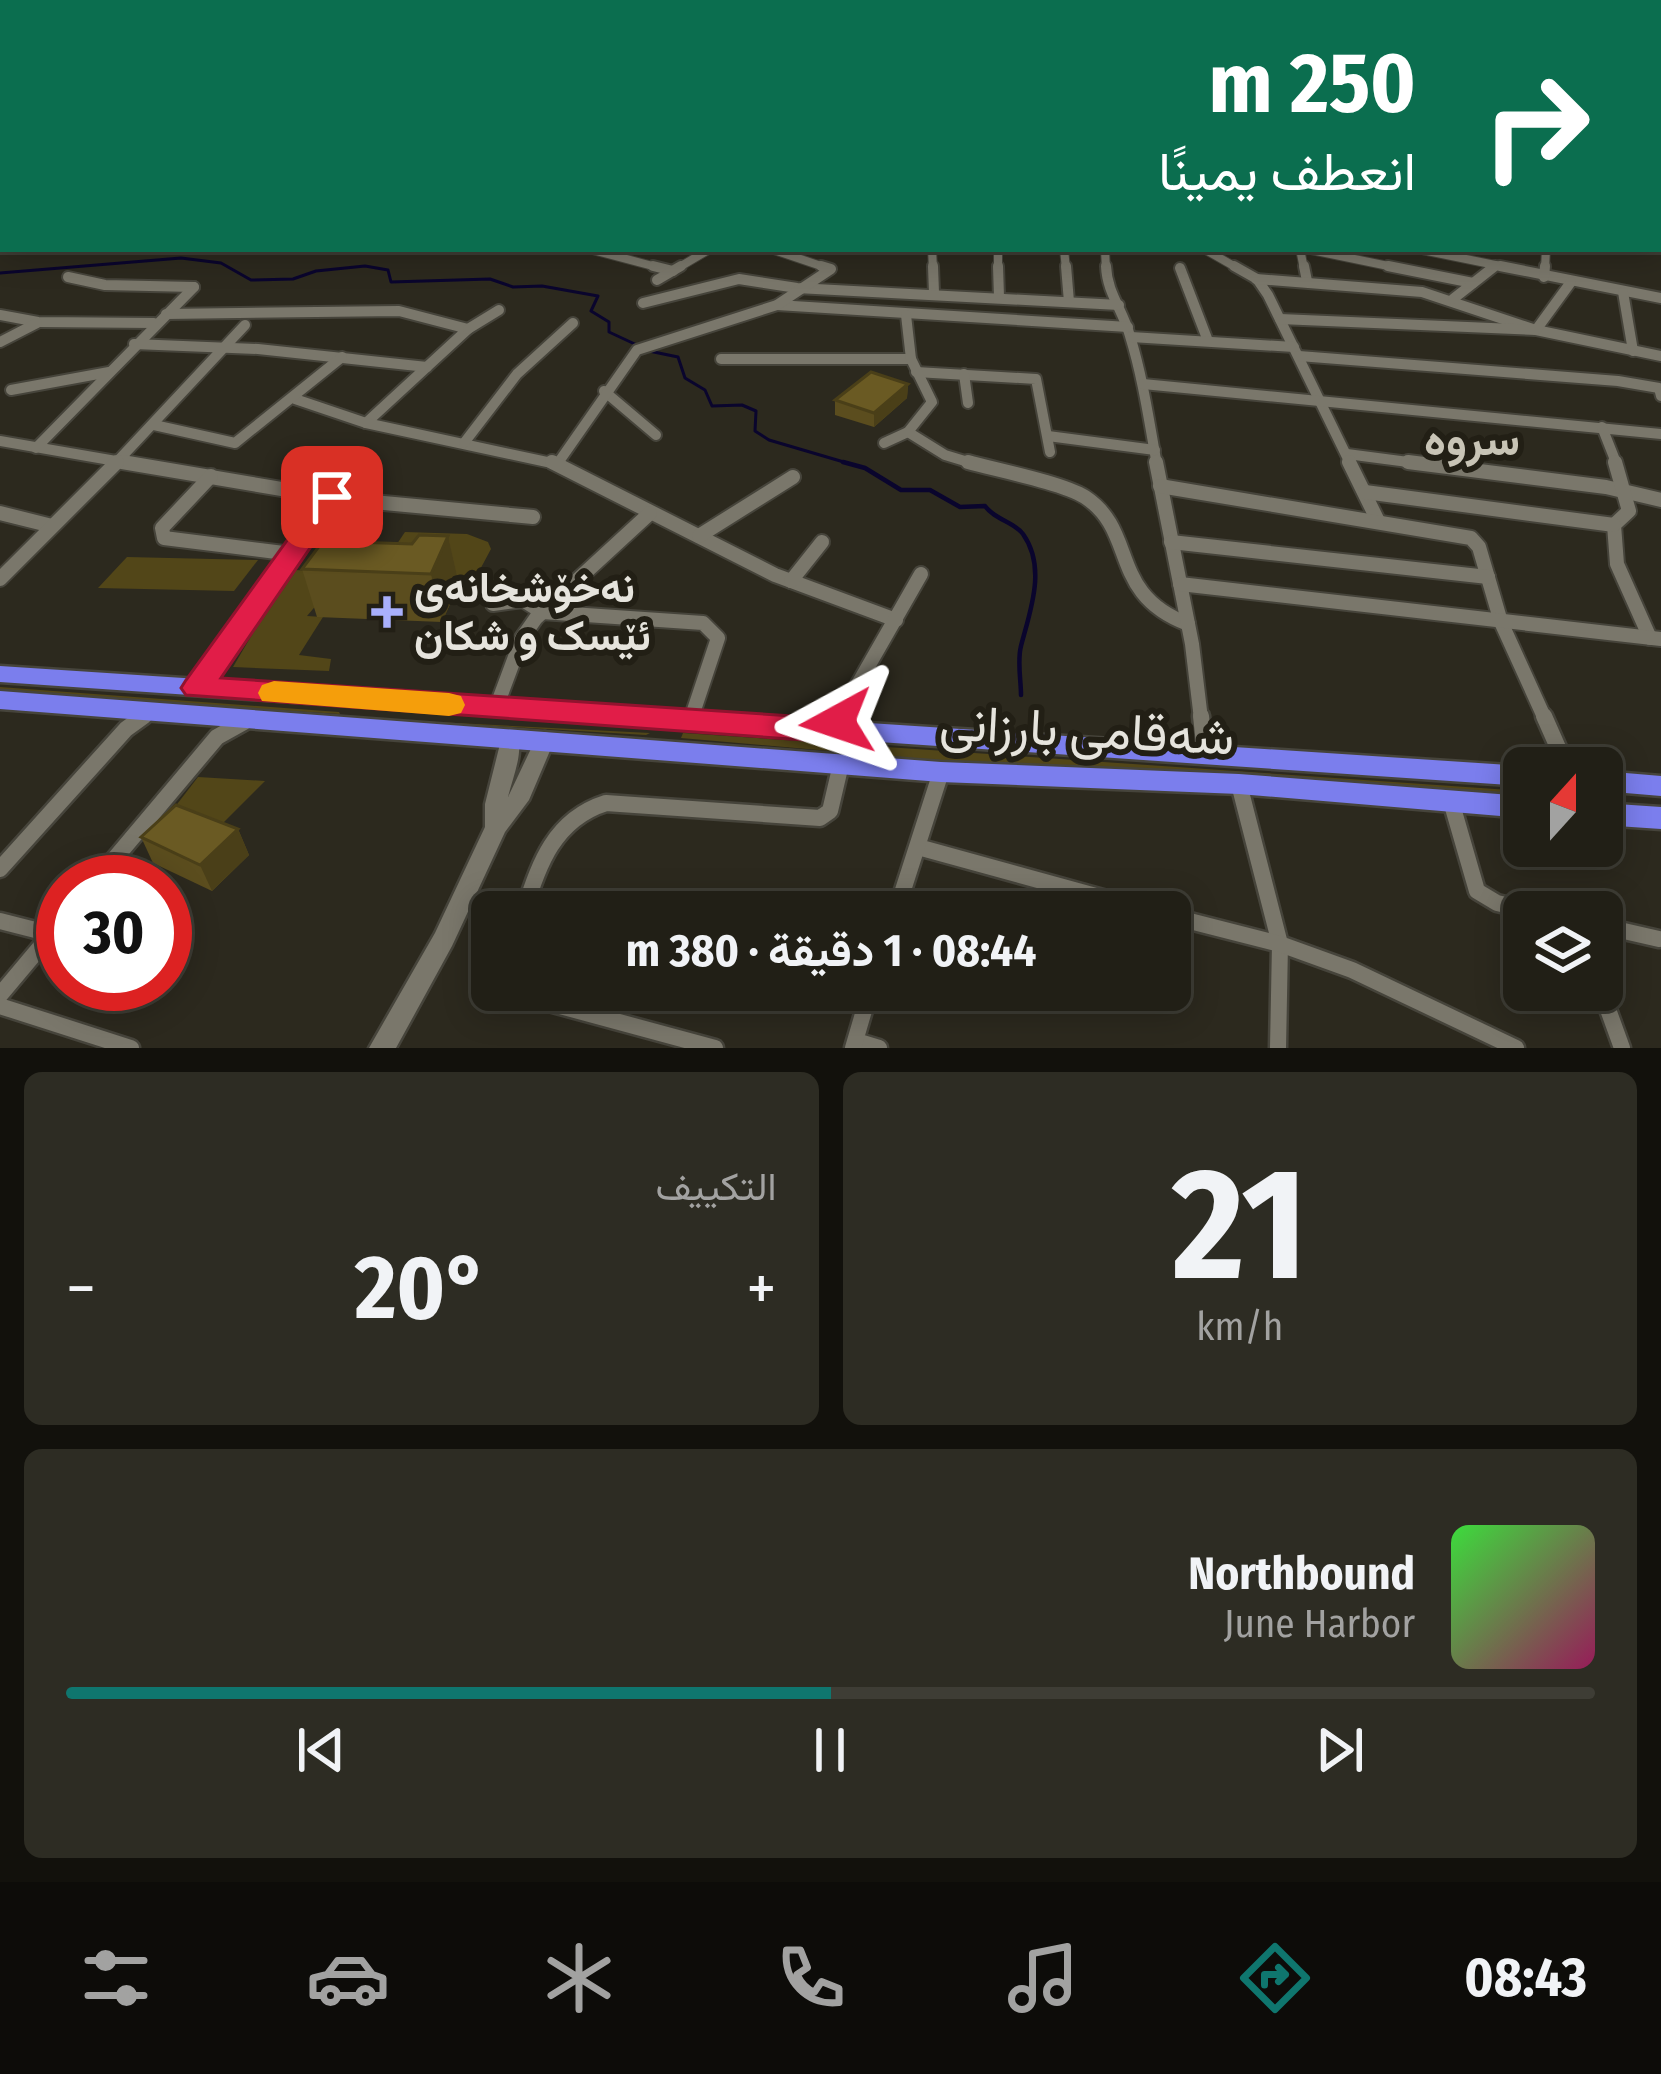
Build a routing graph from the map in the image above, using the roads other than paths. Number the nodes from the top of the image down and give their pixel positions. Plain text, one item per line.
1 (601, 252) edge
2 (705, 252) edge
3 (780, 252) edge
4 (932, 252) edge
5 (998, 252) edge
6 (1064, 252) edge
7 (1105, 252) edge
8 (1209, 252) edge
9 (1303, 252) edge
10 (1322, 252) edge
11 (1546, 252) edge
12 (1456, 254) edge
13 (1390, 263) junction
14 (1495, 266) junction
15 (1180, 268) dead end
16 (674, 271) junction
17 (1544, 277) junction
18 (68, 278) dead end
19 (1256, 279) junction
20 (657, 280) dead end
21 (1307, 281) junction
22 (1473, 283) junction
23 (1571, 283) junction
24 (797, 287) junction
25 (1396, 289) junction
26 (1623, 292) junction
27 (934, 293) junction
28 (998, 297) junction
29 (1661, 298) edge
30 (1453, 299) junction
31 (1069, 302) junction
32 (643, 303) dead end
33 (777, 305) junction
34 (1119, 305) junction
35 (500, 310) dead end
36 (166, 314) junction
37 (0, 315) edge
38 (906, 315) junction
39 (1280, 319) junction
40 (38, 322) junction
41 (155, 323) junction
42 (573, 323) dead end
43 (244, 325) dead end
44 (468, 329) junction
45 (1535, 330) junction
46 (1130, 332) junction
47 (1208, 341) junction
48 (0, 342) edge
49 (134, 344) junction
50 (229, 347) junction
51 (1297, 351) junction
52 (1633, 351) junction
53 (1661, 356) edge
54 (342, 358) junction
55 (721, 359) dead end
56 (911, 359) junction
57 (427, 367) junction
58 (112, 372) junction
59 (916, 372) junction
60 (964, 374) junction
61 (1143, 384) junction
62 (10, 390) dead end
63 (604, 391) junction
64 (1661, 396) edge
65 (295, 399) junction
66 (1317, 399) junction
67 (968, 403) dead end
68 (366, 423) junction
69 (154, 425) junction
70 (1602, 427) junction
71 (908, 432) junction
72 (1661, 434) edge
73 (656, 435) dead end
74 (1048, 436) junction
75 (0, 441) edge
76 (464, 443) junction
77 (884, 443) dead end
78 (36, 448) junction
79 (1156, 450) junction
80 (1050, 452) dead end
81 (1347, 454) junction
82 (118, 461) junction
83 (558, 463) junction
84 (211, 476) junction
85 (793, 477) dead end
86 (1160, 486) junction
87 (1366, 492) junction
88 (1627, 492) junction
89 (332, 497) junction
90 (1661, 500) edge
91 (0, 512) edge
92 (650, 513) junction
93 (533, 517) dead end
94 (1378, 521) junction
95 (1614, 525) junction
96 (52, 526) junction
97 (698, 536) junction
98 (822, 542) dead end
99 (1172, 542) junction
100 (292, 554) junction
101 (921, 574) dead end
102 (0, 578) edge
103 (1488, 578) junction
104 (790, 581) junction
105 (1180, 584) junction
106 (493, 604) dead end
107 (542, 612) junction
108 (896, 620) junction
109 (1501, 622) junction
110 (1188, 624) junction
111 (1656, 638) edge
112 (0, 674) edge
113 (197, 688) junction
114 (372, 699) junction
115 (0, 700) edge
116 (496, 708) junction
117 (150, 712) junction
118 (251, 718) junction
119 (679, 720) junction
120 (356, 728) junction
121 (832, 730) junction
122 (510, 737) junction
123 (545, 739) junction
124 (1558, 747) edge
125 (662, 750) junction
126 (1205, 753) junction
127 (841, 764) junction
128 (941, 772) junction
129 (1503, 774) edge
130 (1623, 783) edge
131 (1239, 784) junction
132 (1661, 786) edge
133 (1450, 801) junction
134 (1503, 805) edge
135 (1623, 815) edge
136 (1661, 818) edge
137 (496, 827) junction
138 (918, 847) junction
139 (118, 855) edge
140 (0, 869) edge
141 (533, 891) edge
142 (903, 891) edge
143 (1078, 891) edge
144 (1503, 904) edge
145 (0, 921) edge
146 (1191, 921) edge
147 (36, 925) edge
148 (1623, 931) edge
149 (1659, 939) edge
150 (1280, 944) junction
151 (36, 952) edge
152 (0, 994) edge
153 (0, 1006) edge
154 (578, 1011) edge
155 (864, 1011) edge
156 (1609, 1011) edge
157 (854, 1044) edge
158 (130, 1048) edge
159 (382, 1048) edge
160 (715, 1048) edge
161 (879, 1048) edge
162 (1278, 1048) edge
163 (1516, 1048) edge
164 (1622, 1048) edge

1 - 16 street
2 - 16 street
3 - 24 street
4 - 27 street
5 - 28 street
6 - 31 street
7 - 34 street
8 - 19 street
9 - 21 street
10 - 13 street
11 - 17 street
12 - 14 street
13 - 22 street
13 - 25 street
14 - 17 street
14 - 22 street
15 - 47 street
16 - 20 street
17 - 23 street
18 - 36 street
19 - 21 street
19 - 39 street
21 - 25 street
22 - 30 street
23 - 26 street
23 - 45 street
24 - 27 street
24 - 32 street
24 - 33 street
25 - 30 street
26 - 29 street
26 - 52 street
27 - 28 street
28 - 31 street
30 - 45 street
31 - 34 street
33 - 38 street
33 - 63 street
34 - 46 street
35 - 44 street
36 - 41 street
36 - 44 street
37 - 40 street
38 - 46 street
38 - 56 street
39 - 45 street
39 - 51 street
40 - 41 street
40 - 48 street
41 - 49 street
42 - 76 street
43 - 50 street
44 - 57 street
45 - 52 street
46 - 47 street
46 - 61 street
47 - 51 street
49 - 50 street
49 - 58 street
50 - 54 street
50 - 69 street
51 - 64 street
51 - 66 street
52 - 53 street
54 - 57 street
54 - 65 street
55 - 56 street
56 - 59 street
57 - 68 street
58 - 62 street
58 - 78 street
59 - 60 street
59 - 71 street
60 - 67 street
60 - 74 street
61 - 66 street
61 - 79 street
63 - 73 street
63 - 83 street
65 - 68 street
65 - 69 street
66 - 70 street
66 - 81 street
68 - 76 street
69 - 82 street
70 - 72 street
70 - 88 street
71 - 77 street
71 - 110 street
74 - 79 street
74 - 80 street
75 - 78 street
76 - 83 street
78 - 82 street
79 - 86 street
81 - 87 street
81 - 88 street
82 - 84 street
82 - 96 street
83 - 92 street
84 - 89 street
84 - 100 street
85 - 97 street
86 - 94 street
86 - 99 street
87 - 94 street
87 - 95 street
88 - 90 street
88 - 95 street
89 - 93 street
89 - 100 street
91 - 96 street
92 - 97 street
92 - 107 street
94 - 103 street
95 - 111 street
96 - 102 street
97 - 104 street
98 - 104 street
99 - 103 street
99 - 105 street
100 - 113 street
101 - 108 street
103 - 109 street
104 - 108 street
105 - 109 street
105 - 110 street
106 - 107 street
107 - 116 street
107 - 119 street
108 - 121 street
109 - 111 street
109 - 124 street
110 - 126 street
112 - 113 highway, شەقامی بارزانی
113 - 114 highway, شەقامی بارزانی
114 - 116 highway, شەقامی بارزانی
114 - 120 highway
115 - 117 highway, شەقامی بارزانی
116 - 119 highway, شەقامی بارزانی
117 - 118 highway, شەقامی بارزانی
117 - 140 street
118 - 120 highway, شەقامی بارزانی
118 - 139 street
119 - 121 highway, شەقامی بارزانی
119 - 125 highway
120 - 122 highway, شەقامی بارزانی
121 - 126 highway, شەقامی بارزانی
122 - 123 highway, شەقامی بارزانی
122 - 137 main road
123 - 125 highway, شەقامی بارزانی
123 - 137 main road
125 - 127 highway, شەقامی بارزانی
126 - 129 highway, شەقامی بارزانی
127 - 128 highway, شەقامی بارزانی
127 - 141 street
128 - 131 highway, شەقامی بارزانی
128 - 138 street
130 - 132 highway
131 - 133 highway, شەقامی بارزانی
131 - 150 street
133 - 134 highway, شەقامی بارزانی
133 - 144 street
135 - 136 highway
137 - 159 main road
138 - 142 street
138 - 143 street
145 - 147 street
146 - 150 street
148 - 149 street
150 - 162 street
150 - 163 street
151 - 152 street
153 - 158 street
154 - 160 street
155 - 157 street
156 - 164 street
157 - 161 street

